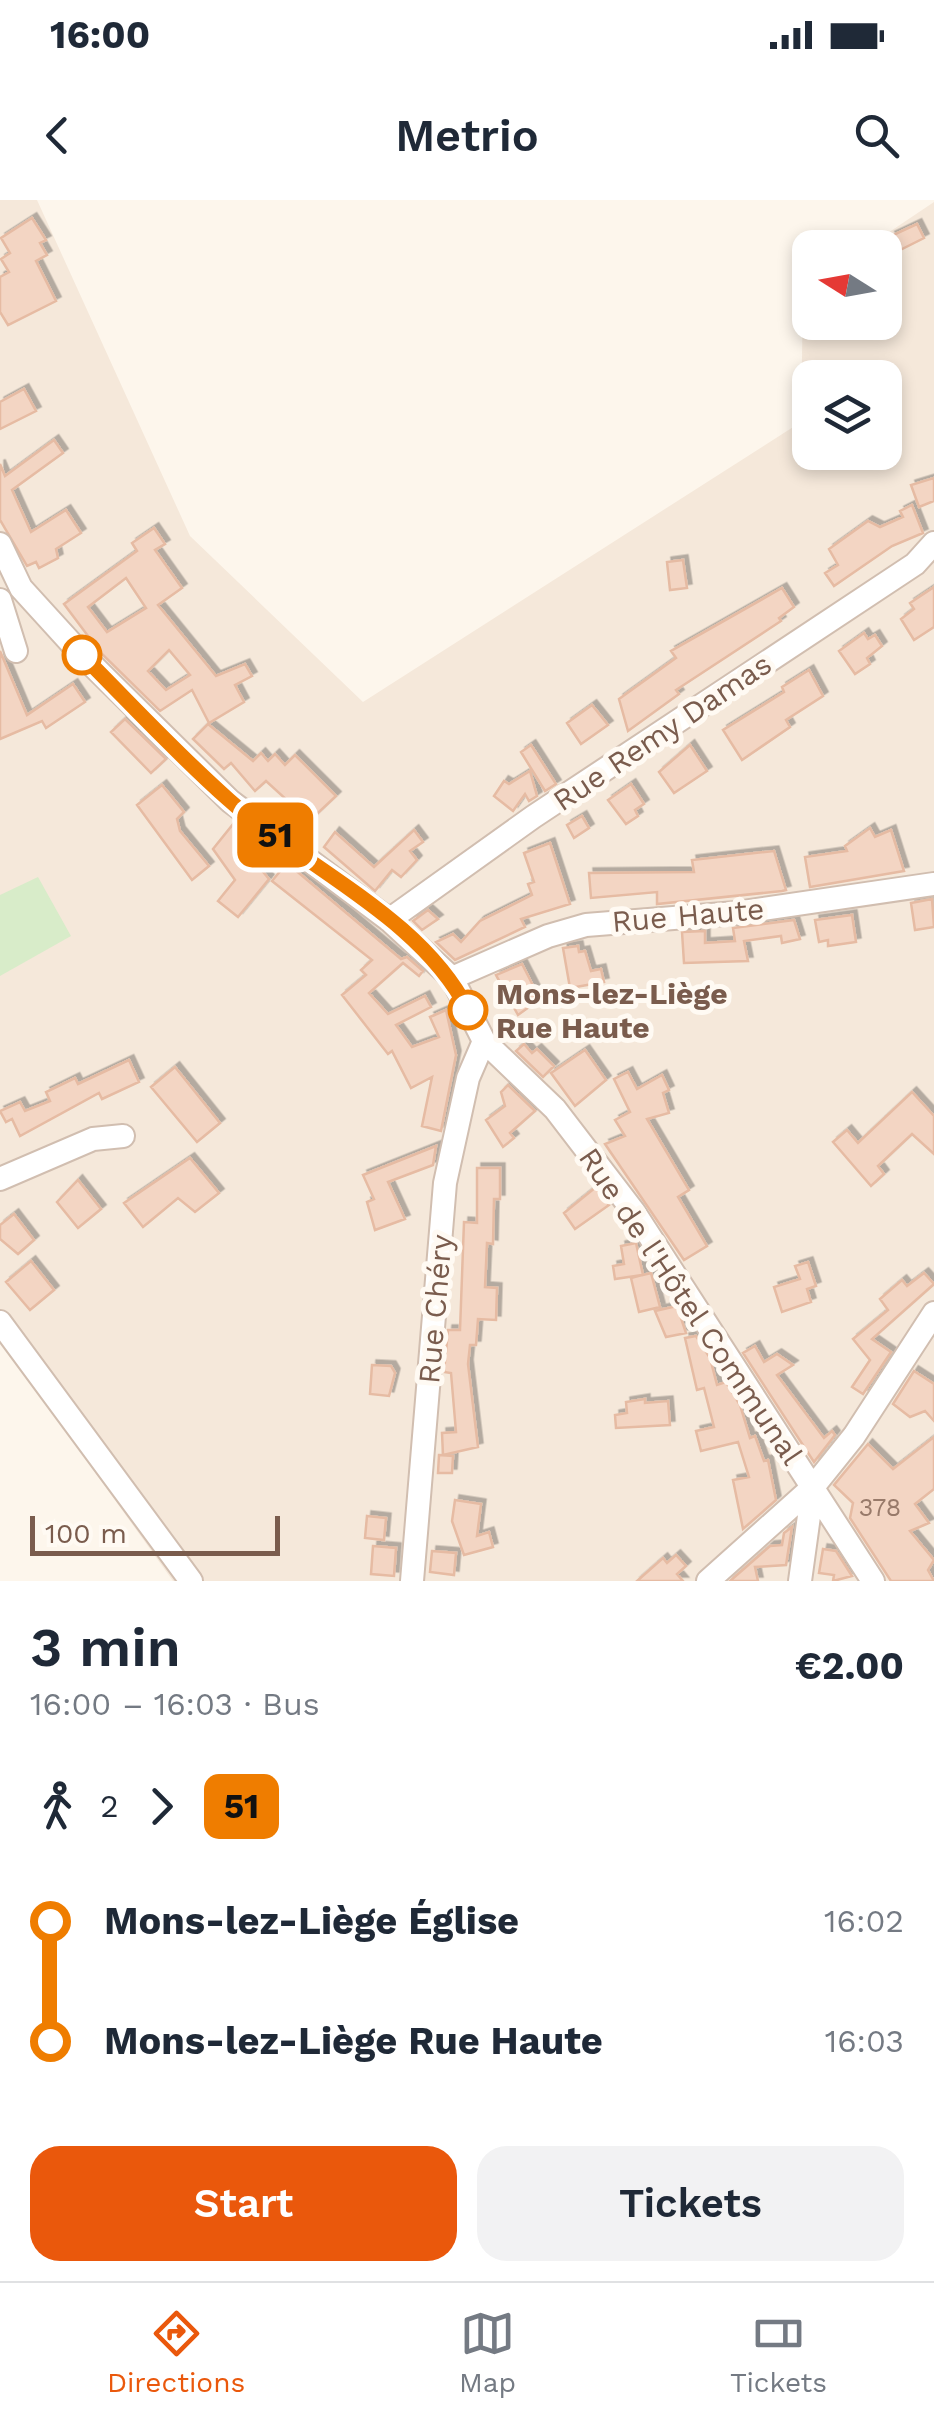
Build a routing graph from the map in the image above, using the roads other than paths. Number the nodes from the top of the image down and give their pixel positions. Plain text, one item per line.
1 (934, 543) edge
2 (0, 544) edge
3 (7, 595) edge
4 (16, 651) dead end
5 (934, 884) edge
6 (389, 920) junction
7 (452, 978) junction
8 (484, 1041) junction
9 (123, 1136) dead end
10 (0, 1178) edge
11 (934, 1313) edge
12 (0, 1322) edge
13 (814, 1487) junction
14 (191, 1581) edge
15 (412, 1581) edge
16 (708, 1581) edge
17 (800, 1581) edge
18 (873, 1581) edge

1 - 6 street, Rue Remy Damas
2 - 3 street
3 - 4 street
3 - 6 street
5 - 7 street, Rue Haute
6 - 7 street
7 - 8 street, Rue de l'Hôtel Communal
8 - 13 street, Rue de l'Hôtel Communal
8 - 15 street, Rue Chéry
9 - 10 street
11 - 13 street
12 - 14 street
13 - 16 street
13 - 17 street
13 - 18 street, Rue de l'Hôtel Communal

